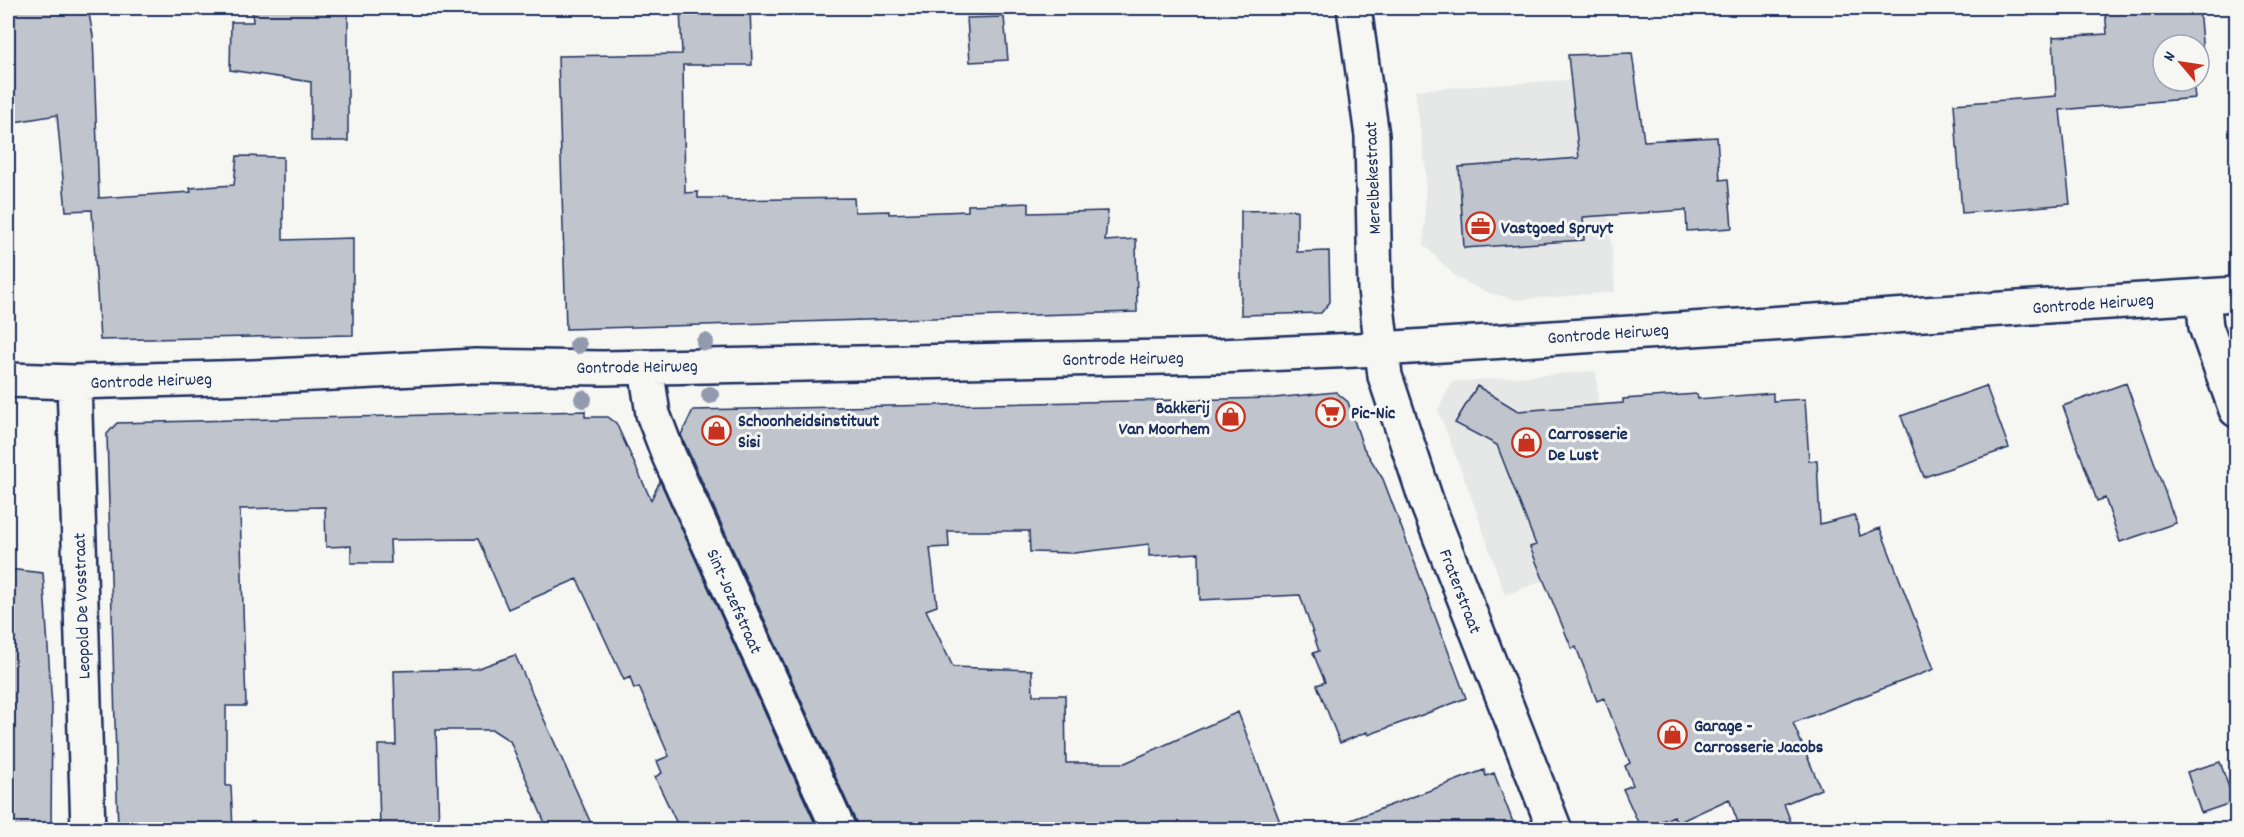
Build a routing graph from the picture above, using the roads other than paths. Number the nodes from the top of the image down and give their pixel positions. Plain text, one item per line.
1 (1354, 8) edge
2 (2236, 294) edge
3 (2203, 296) junction
4 (1380, 349) junction
5 (646, 367) junction
6 (8, 380) edge
7 (74, 382) junction
8 (2236, 410) edge
9 (88, 830) edge
10 (839, 830) edge
11 (1555, 830) edge

1 - 4 street, Merelbekestraat
2 - 3 street, Gontrode Heirweg
3 - 4 street, Gontrode Heirweg
3 - 8 street
4 - 5 street, Gontrode Heirweg
4 - 11 street, Fraterstraat
5 - 7 street, Gontrode Heirweg
5 - 10 street, Sint-Jozefstraat
6 - 7 street, Gontrode Heirweg
7 - 9 street, Leopold De Vosstraat

